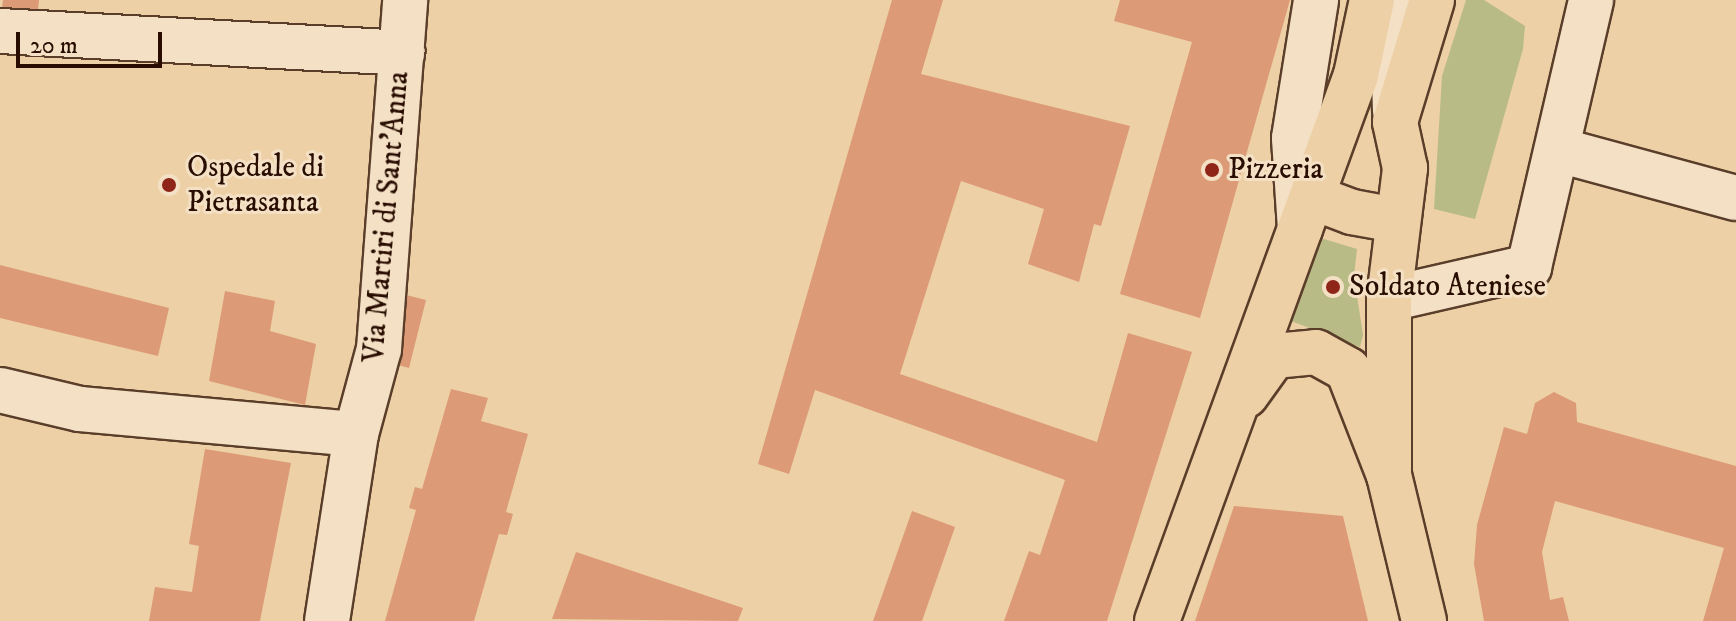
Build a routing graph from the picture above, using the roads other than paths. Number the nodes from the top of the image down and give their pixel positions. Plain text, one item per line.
1 (405, 0) edge
2 (1316, 0) edge
3 (1372, 0) edge
4 (1399, 0) edge
5 (1432, 0) edge
6 (1591, 0) edge
7 (0, 31) edge
8 (402, 53) junction
9 (1395, 122) junction
10 (1559, 150) junction
11 (1736, 198) edge
12 (1306, 213) junction
13 (1396, 220) junction
14 (1389, 299) junction
15 (0, 390) edge
16 (1231, 416) junction
17 (356, 434) junction
18 (1389, 475) junction
19 (327, 621) edge
20 (1157, 621) edge
21 (1424, 621) edge

1 - 8 street, Via Martiri di Sant'Anna
2 - 12 street
3 - 12 main road
4 - 9 street
5 - 9 main road
6 - 10 street
7 - 8 street
8 - 17 street, Via Martiri di Sant'Anna
9 - 13 main road
10 - 11 street
10 - 14 street
12 - 13 main road
12 - 16 main road
13 - 14 main road
14 - 18 main road
15 - 17 street
16 - 18 main road
16 - 20 main road
17 - 19 street, Via Martiri di Sant'Anna
18 - 21 main road

